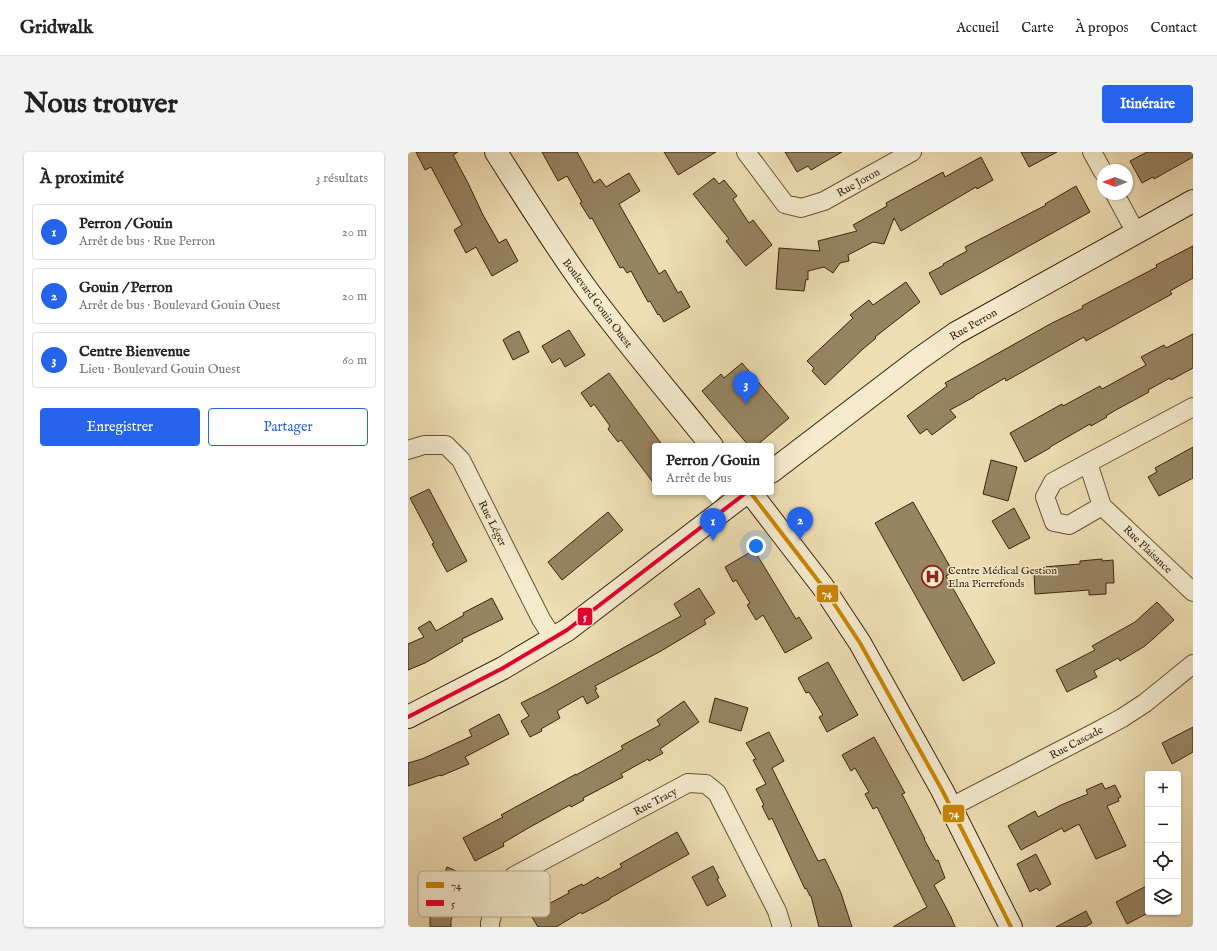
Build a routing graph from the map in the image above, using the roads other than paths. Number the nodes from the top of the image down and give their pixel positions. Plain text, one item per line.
1 (496, 152) edge
2 (746, 152) edge
3 (912, 152) edge
4 (1092, 152) edge
5 (1099, 164) edge
6 (1118, 200) edge
7 (1193, 201) edge
8 (1136, 233) junction
9 (1193, 407) edge
10 (710, 443) edge
11 (408, 450) edge
12 (1088, 463) junction
13 (774, 470) edge
14 (743, 495) edge
15 (752, 495) edge
16 (1102, 506) junction
17 (1193, 592) edge
18 (553, 638) junction
19 (1193, 664) edge
20 (408, 717) edge
21 (951, 807) junction
22 (523, 871) edge
23 (492, 917) edge
24 (490, 927) edge
25 (782, 927) edge
26 (1011, 927) edge

1 - 10 street, Boulevard Gouin Ouest
2 - 3 street, Rue Joron
4 - 5 street
6 - 8 street
7 - 8 street, Rue Perron
8 - 13 street, Rue Perron
9 - 12 street
11 - 18 street, Rue Léger
12 - 16 street, Rue Plaisance
12 - 16 street
14 - 18 street
15 - 21 street
16 - 17 street, Rue Plaisance
18 - 20 street
19 - 21 street, Rue Cascade
21 - 26 street
22 - 25 street, Rue Tracy
23 - 24 street, Rue Tracy

